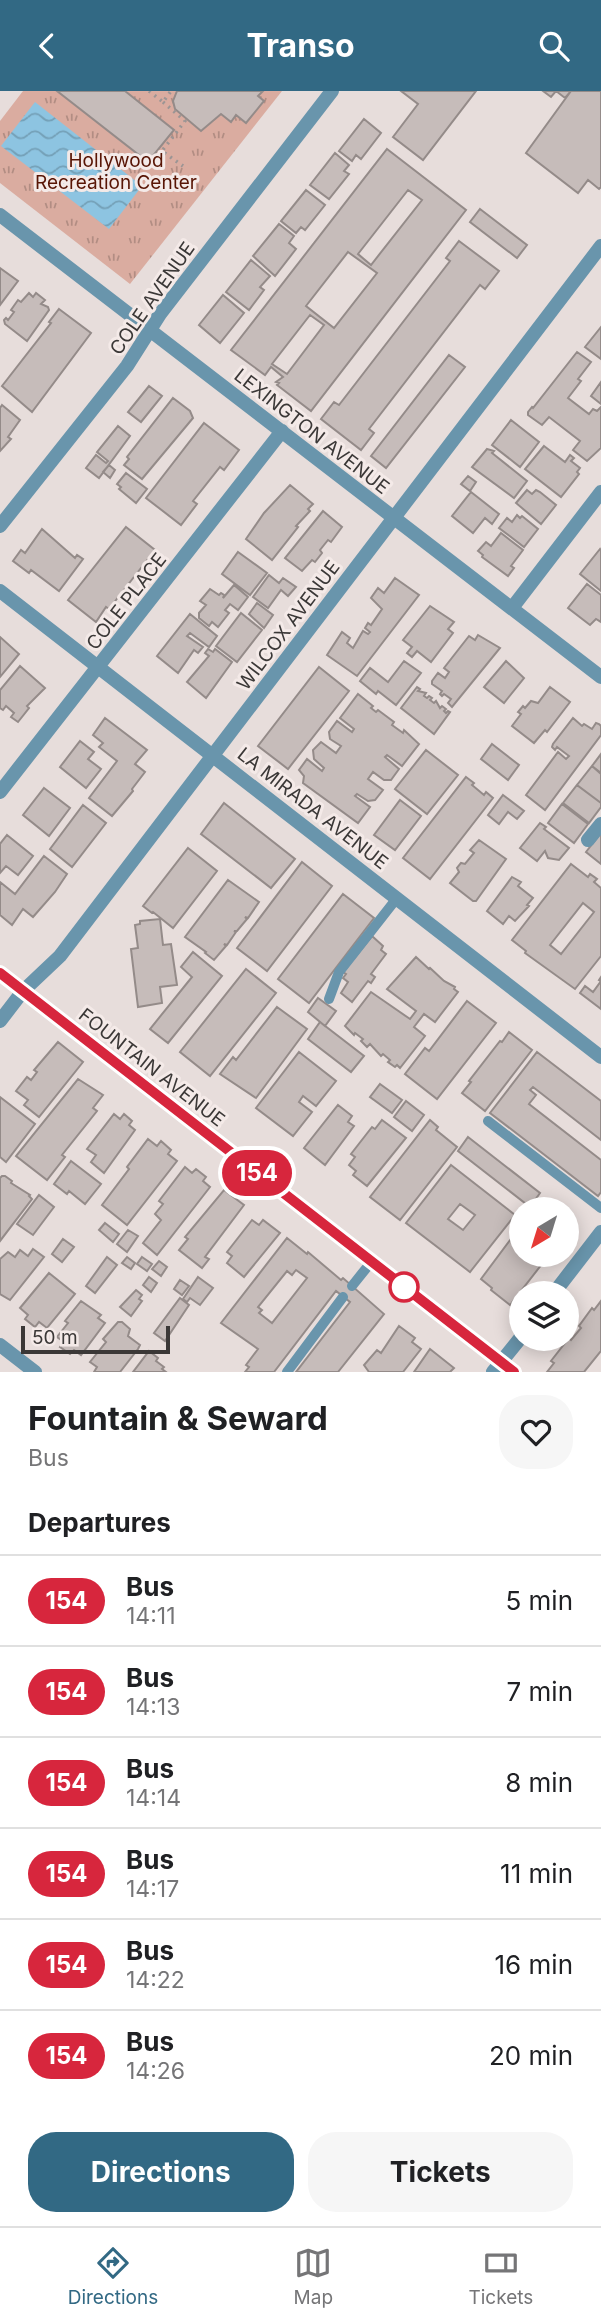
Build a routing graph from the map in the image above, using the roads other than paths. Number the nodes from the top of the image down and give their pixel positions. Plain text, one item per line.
1 (325, 94) edge
2 (0, 215) edge
3 (601, 246) edge
4 (149, 329) junction
5 (282, 431) junction
6 (601, 492) edge
7 (394, 518) junction
8 (0, 526) edge
9 (0, 591) edge
10 (512, 608) junction
11 (99, 668) junction
12 (601, 677) edge
13 (214, 755) junction
14 (0, 792) edge
15 (601, 824) edge
16 (588, 840) dead end
17 (397, 898) junction
18 (0, 973) edge
19 (23, 991) junction
20 (329, 999) dead end
21 (0, 1021) edge
22 (601, 1057) edge
23 (488, 1121) dead end
24 (601, 1208) edge
25 (601, 1232) edge
26 (372, 1261) junction
27 (564, 1281) edge
28 (352, 1286) dead end
29 (343, 1297) dead end
30 (0, 1345) edge
31 (510, 1351) edge
32 (497, 1367) edge
33 (35, 1372) edge
34 (287, 1372) edge
35 (514, 1372) edge

1 - 4 street, COLE AVENUE
2 - 4 street, LEXINGTON AVENUE
3 - 7 street, WILCOX AVENUE
4 - 5 street, LEXINGTON AVENUE
4 - 8 street, COLE AVENUE
5 - 7 street, LEXINGTON AVENUE
5 - 11 street, COLE PLACE
6 - 10 street
7 - 10 street, LEXINGTON AVENUE
7 - 13 street, WILCOX AVENUE
9 - 11 street, LA MIRADA AVENUE
10 - 12 street, LEXINGTON AVENUE
11 - 13 street, LA MIRADA AVENUE
11 - 14 street, COLE PLACE
13 - 17 street, LA MIRADA AVENUE
13 - 19 street, WILCOX AVENUE
15 - 16 street
17 - 20 lane
17 - 22 street, LA MIRADA AVENUE
18 - 19 street, FOUNTAIN AVENUE
19 - 21 street, WILCOX AVENUE
19 - 26 street, FOUNTAIN AVENUE
23 - 24 lane
25 - 27 street
26 - 28 lane
26 - 32 street, FOUNTAIN AVENUE
29 - 34 lane
30 - 33 street
31 - 32 street
32 - 35 street, FOUNTAIN AVENUE

